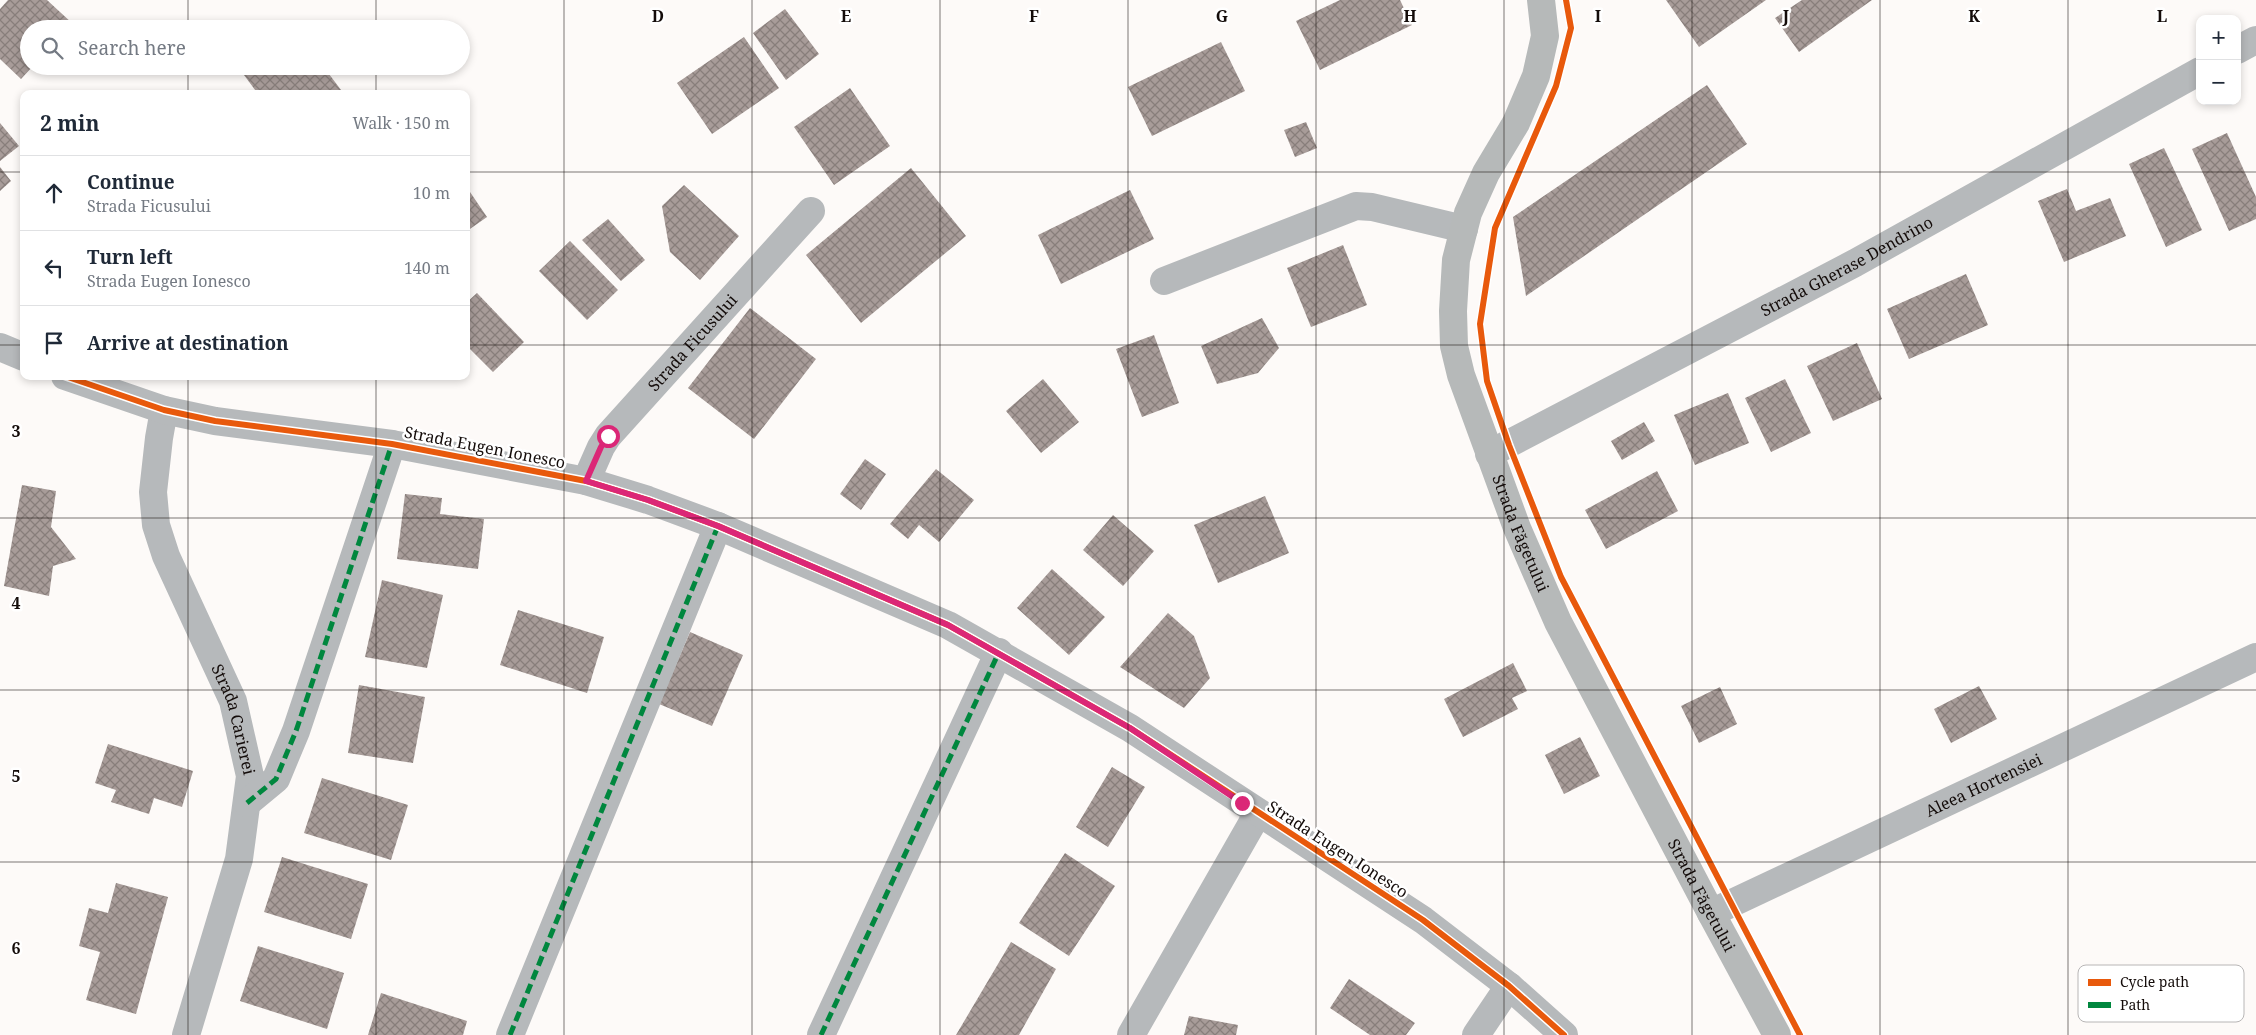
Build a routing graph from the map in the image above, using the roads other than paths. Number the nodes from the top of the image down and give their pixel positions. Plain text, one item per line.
1 (1541, 0) edge
2 (2256, 40) edge
3 (2241, 48) edge
4 (2196, 73) edge
5 (811, 211) dead end
6 (1464, 230) junction
7 (1164, 280) dead end
8 (0, 347) edge
9 (20, 356) edge
10 (77, 380) edge
11 (164, 410) junction
12 (392, 444) junction
13 (1489, 454) junction
14 (586, 481) junction
15 (718, 526) junction
16 (999, 652) junction
17 (2256, 657) edge
18 (248, 803) junction
19 (1253, 820) junction
20 (1711, 913) junction
21 (1509, 986) junction
22 (186, 1035) edge
23 (510, 1035) edge
24 (821, 1035) edge
25 (1110, 1035) edge
26 (1131, 1035) edge
27 (1476, 1035) edge
28 (1564, 1035) edge
29 (1777, 1035) edge

1 - 6 main road, Strada Făgetului
2 - 3 street
4 - 13 street, Strada Gherase Dendrino
5 - 14 street, Strada Ficusului
6 - 7 street
6 - 13 main road, Strada Făgetului
8 - 9 street
10 - 11 street, Strada Eugen Ionesco
11 - 12 street, Strada Eugen Ionesco
11 - 18 street, Strada Carierei
12 - 14 street, Strada Eugen Ionesco
12 - 18 street
13 - 20 main road, Strada Făgetului
14 - 15 street, Strada Eugen Ionesco
15 - 16 street, Strada Eugen Ionesco
15 - 23 street
16 - 19 street, Strada Eugen Ionesco
16 - 24 street
17 - 20 street, Aleea Hortensiei
18 - 22 street, Strada Carierei
19 - 21 street, Strada Eugen Ionesco
19 - 25 street
19 - 26 street
20 - 29 main road, Strada Făgetului
21 - 27 street
21 - 28 street, Strada Eugen Ionesco

